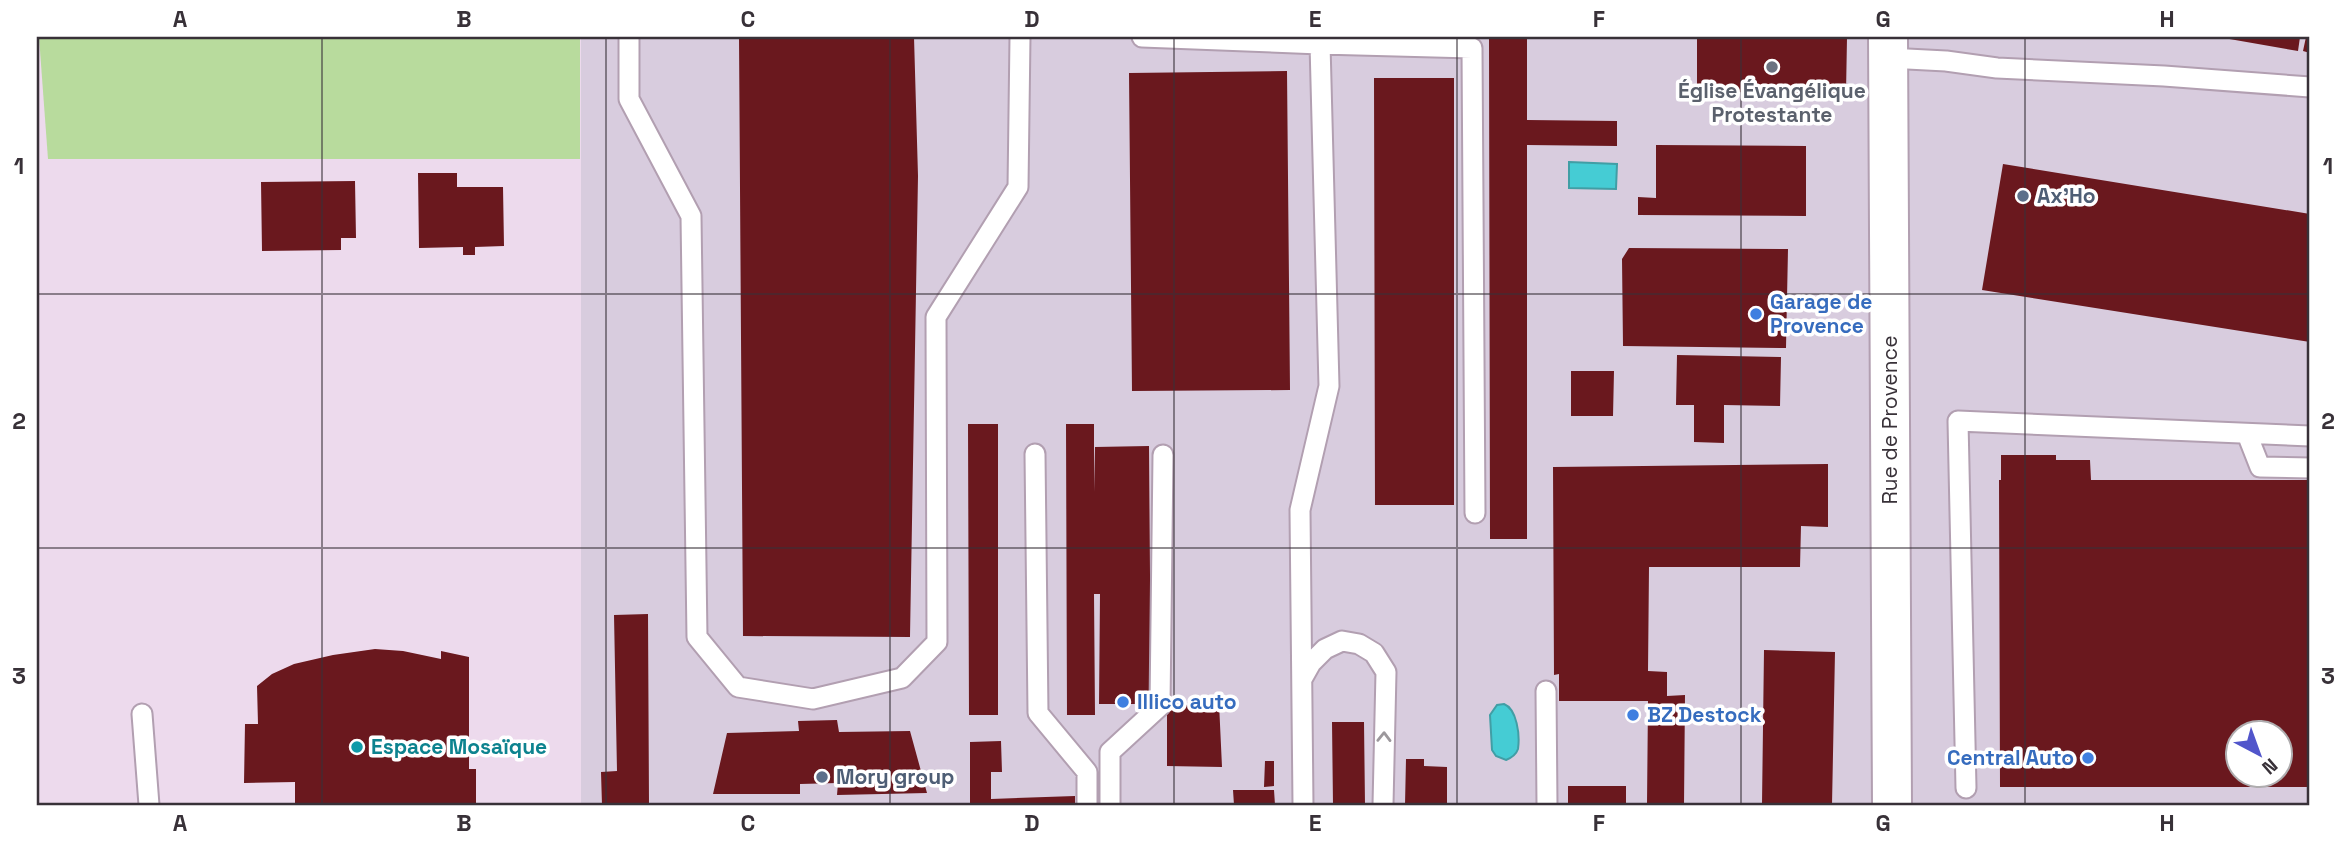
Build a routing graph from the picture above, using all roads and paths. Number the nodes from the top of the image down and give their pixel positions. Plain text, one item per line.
1 (629, 37) edge
2 (1020, 37) edge
3 (1142, 37) edge
4 (1320, 44) junction
5 (1888, 47) edge
6 (2310, 87) edge
7 (2247, 434) junction
8 (2310, 436) edge
9 (1035, 454) dead end
10 (1163, 455) dead end
11 (2310, 468) edge
12 (1475, 513) dead end
13 (1302, 679) junction
14 (1546, 691) dead end
15 (142, 714) dead end
16 (1966, 788) dead end
17 (149, 805) edge
18 (1087, 805) edge
19 (1110, 805) edge
20 (1303, 805) edge
21 (1382, 805) edge
22 (1547, 805) edge
23 (1893, 805) edge

1 - 2 lane
3 - 4 lane
4 - 12 lane
4 - 13 lane
5 - 6 lane
5 - 23 main road, Rue de Provence
7 - 8 lane
7 - 11 lane
7 - 16 lane
9 - 18 lane
10 - 19 lane
13 - 20 lane
21 -> 13 lane
14 - 22 lane
15 - 17 lane

